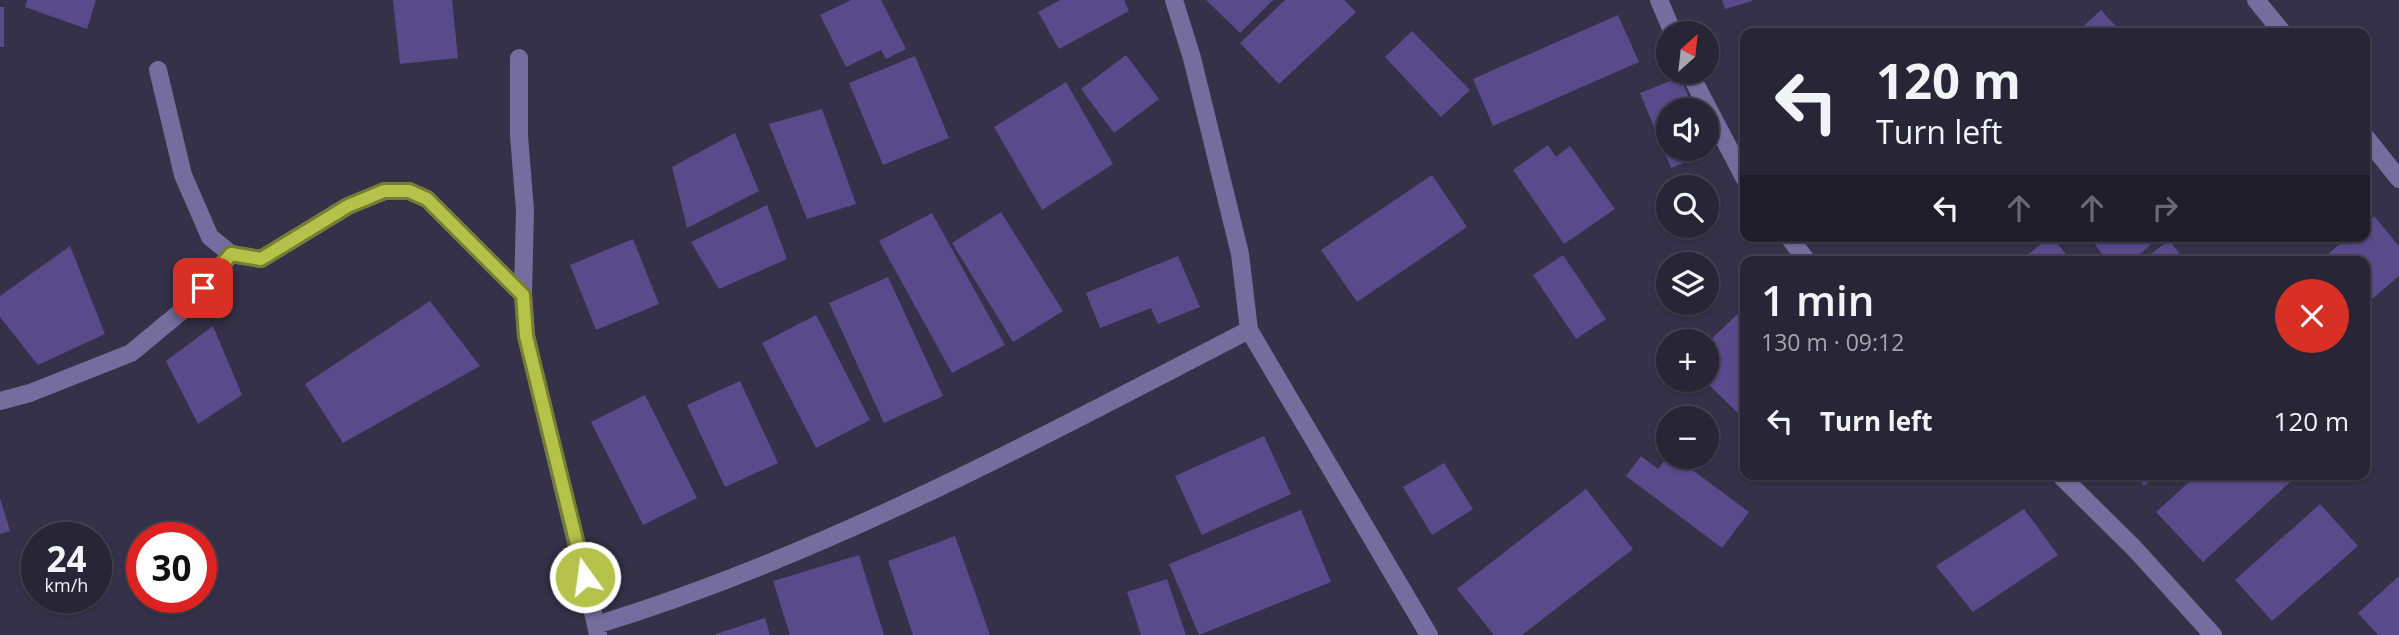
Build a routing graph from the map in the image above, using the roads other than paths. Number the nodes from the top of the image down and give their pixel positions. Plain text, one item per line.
1 (1174, 0) edge
2 (1659, 0) edge
3 (2256, 0) edge
4 (1668, 21) edge
5 (2279, 28) edge
6 (519, 58) dead end
7 (158, 70) dead end
8 (1695, 84) edge
9 (2370, 143) edge
10 (1740, 169) edge
11 (2399, 179) edge
12 (1793, 242) edge
13 (231, 254) junction
14 (1803, 256) edge
15 (523, 295) junction
16 (1249, 330) junction
17 (0, 401) edge
18 (2065, 480) edge
19 (597, 630) edge
20 (1429, 635) edge
21 (2213, 635) edge

1 - 16 street
2 - 4 street
3 - 5 street
6 - 15 street
7 - 13 street
8 - 10 street
9 - 11 street
12 - 14 street
13 - 15 street
13 - 17 street
15 - 19 street
16 - 19 street
16 - 20 street
18 - 21 street

